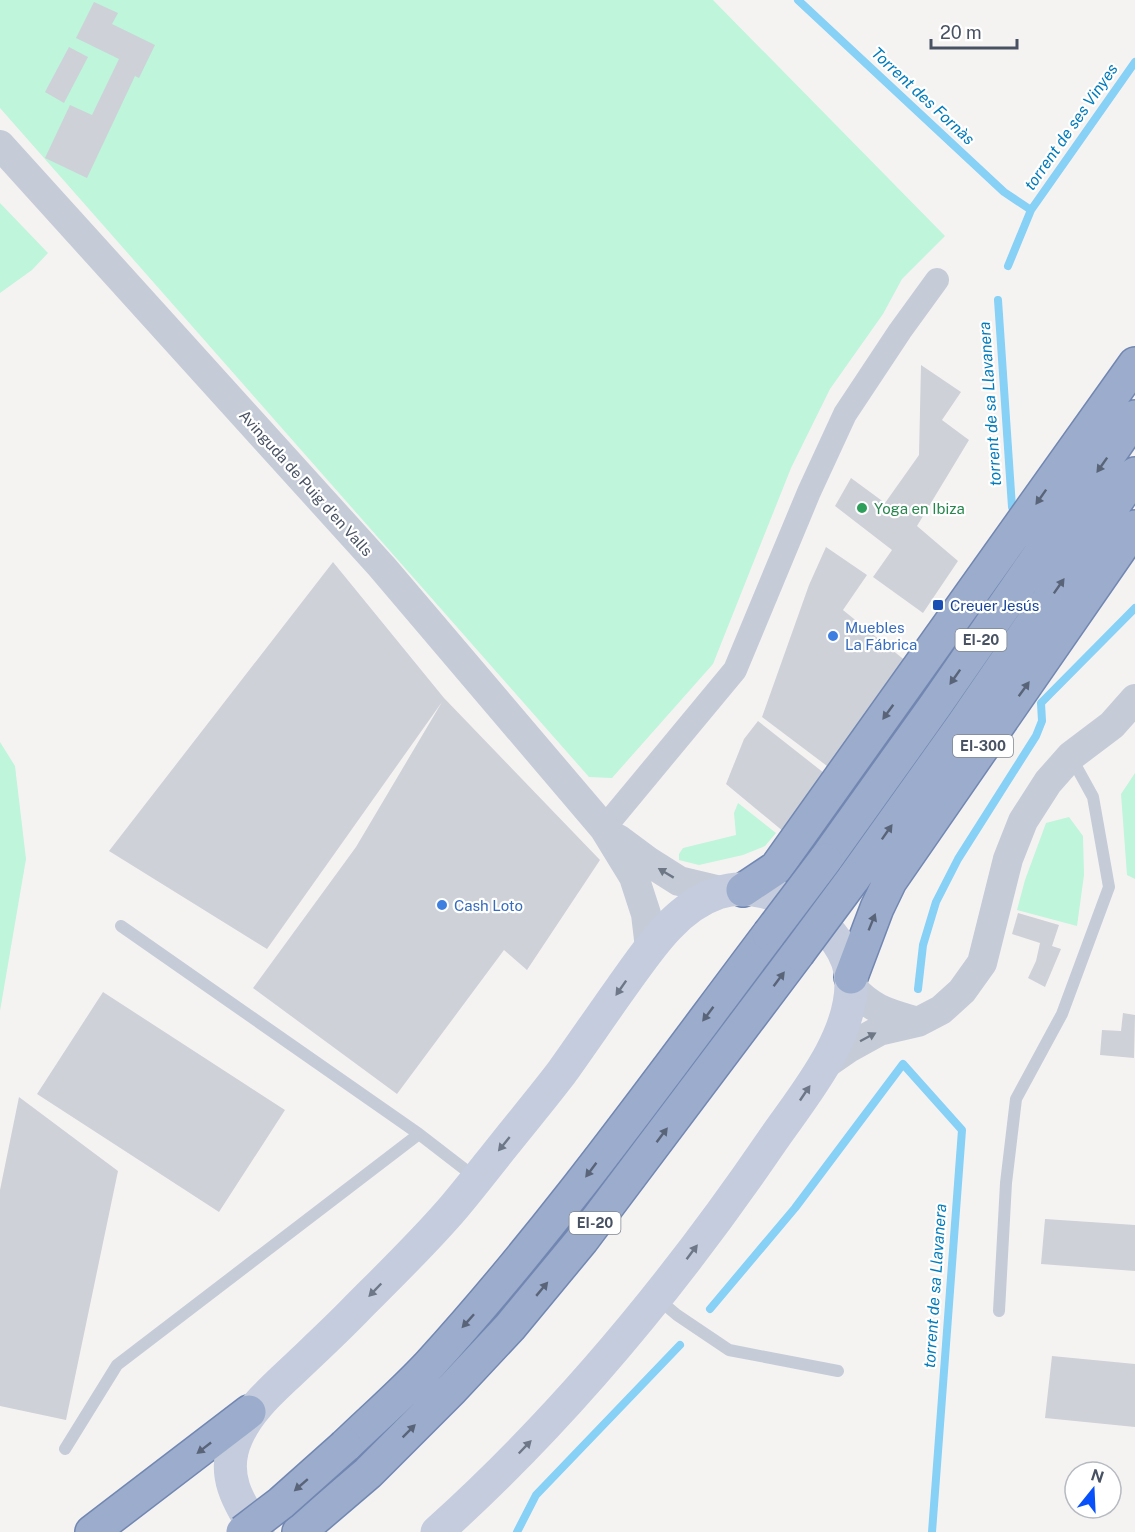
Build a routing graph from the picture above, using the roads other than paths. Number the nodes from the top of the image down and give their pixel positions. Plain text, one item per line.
1 (0, 145) edge
2 (937, 280) dead end
3 (1135, 364) edge
4 (1135, 417) edge
5 (1135, 474) edge
6 (1135, 527) edge
7 (1135, 699) edge
8 (1124, 721) edge
9 (1071, 756) junction
10 (604, 828) junction
11 (732, 890) junction
12 (121, 926) dead end
13 (650, 948) junction
14 (851, 982) junction
15 (918, 1022) junction
16 (824, 1065) junction
17 (418, 1134) junction
18 (477, 1178) junction
19 (657, 1298) junction
20 (999, 1311) dead end
21 (838, 1371) dead end
22 (249, 1412) junction
23 (65, 1449) dead end
24 (485, 1489) junction
25 (92, 1532) edge
26 (243, 1532) edge
27 (258, 1532) edge
28 (299, 1532) edge
29 (437, 1532) edge
30 (465, 1532) edge

1 - 10 street, Avinguda de Puig d'en Valls
2 - 10 street
3 -> 11 highway
4 -> 26 highway, EI-20, bridge
28 -> 5 highway, EI-20, bridge
14 -> 6 highway, EI-300
7 - 8 street
8 - 9 street
9 - 15 street
9 - 20 lane
11 -> 10 street, Avinguda de Puig d'en Valls
10 - 13 street, Avinguda de Puig d'en Valls
11 - 13 main road
11 - 14 main road
12 - 17 lane
13 -> 18 main road
14 - 15 street
14 - 16 main road, EI-300
16 -> 15 street
19 -> 16 main road, EI-300
17 - 18 lane
17 - 23 lane
18 -> 22 main road
19 - 21 lane
24 -> 19 main road, EI-300
22 -> 25 highway
22 - 27 main road
24 - 29 main road, EI-300
24 - 30 main road, EI-300

